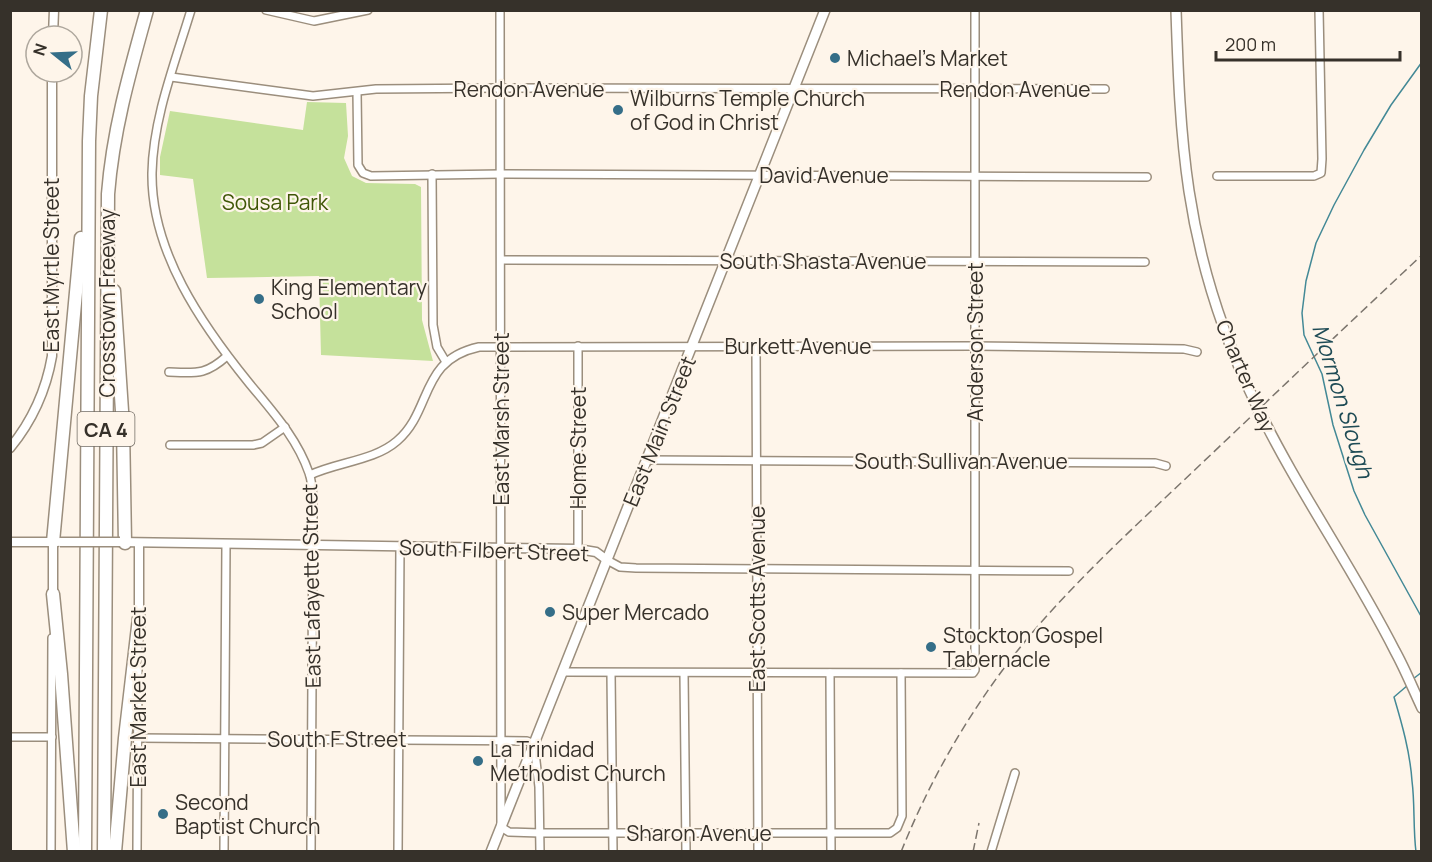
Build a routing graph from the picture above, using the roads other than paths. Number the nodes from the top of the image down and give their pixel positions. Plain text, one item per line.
1 (102, 10) edge
2 (147, 10) edge
3 (191, 10) edge
4 (500, 10) edge
5 (825, 10) edge
6 (975, 10) edge
7 (1176, 10) edge
8 (1319, 10) edge
9 (267, 11) edge
10 (363, 11) edge
11 (171, 77) junction
12 (52, 84) edge
13 (501, 88) junction
14 (795, 89) junction
15 (975, 89) junction
16 (1105, 89) dead end
17 (357, 92) junction
18 (89, 141) junction
19 (432, 174) junction
20 (501, 174) junction
21 (760, 175) junction
22 (975, 175) junction
23 (1217, 176) dead end
24 (1147, 177) dead end
25 (108, 194) junction
26 (501, 261) junction
27 (726, 261) junction
28 (975, 261) junction
29 (1145, 262) dead end
30 (501, 346) junction
31 (578, 346) junction
32 (693, 346) junction
33 (756, 346) junction
34 (975, 346) junction
35 (1197, 352) dead end
36 (227, 356) junction
37 (446, 362) junction
38 (169, 372) dead end
39 (285, 428) junction
40 (170, 445) dead end
41 (10, 448) edge
42 (647, 460) junction
43 (756, 460) junction
44 (975, 461) junction
45 (1166, 466) dead end
46 (310, 474) junction
47 (10, 542) edge
48 (56, 542) junction
49 (122, 542) junction
50 (139, 543) junction
51 (226, 544) junction
52 (313, 545) junction
53 (400, 547) junction
54 (501, 548) junction
55 (578, 549) junction
56 (607, 560) junction
57 (756, 568) junction
58 (975, 571) junction
59 (1069, 571) dead end
60 (52, 594) junction
61 (139, 618) junction
62 (563, 672) junction
63 (611, 673) junction
64 (684, 673) junction
65 (757, 673) junction
66 (830, 673) junction
67 (902, 673) junction
68 (1422, 708) edge
69 (10, 736) edge
70 (52, 737) junction
71 (138, 738) junction
72 (225, 738) junction
73 (312, 739) junction
74 (399, 739) junction
75 (501, 740) junction
76 (534, 744) junction
77 (1015, 773) dead end
78 (501, 827) junction
79 (540, 833) junction
80 (613, 833) junction
81 (685, 833) junction
82 (758, 833) junction
83 (831, 834) junction
84 (51, 852) edge
85 (74, 852) edge
86 (85, 852) edge
87 (104, 852) edge
88 (115, 852) edge
89 (137, 852) edge
90 (225, 852) edge
91 (311, 852) edge
92 (398, 852) edge
93 (491, 852) edge
94 (540, 852) edge
95 (613, 852) edge
96 (686, 852) edge
97 (758, 852) edge
98 (831, 852) edge
99 (991, 852) edge

1 - 18 highway, Crosstown Freeway / CA 4
2 - 25 highway, Crosstown Freeway / CA 4
3 - 11 street, East Lafayette Street
4 - 13 street, East Marsh Street
5 - 14 main road, East Main Street
6 - 15 street, Anderson Street
7 - 68 main road, Charter Way
8 - 23 street
9 - 10 street
11 - 17 street, Rendon Avenue
11 - 36 street, East Lafayette Street
12 - 41 street, East Myrtle Street
13 - 14 street, Rendon Avenue
13 - 17 street, Rendon Avenue
13 - 20 street, East Marsh Street
14 - 15 street, Rendon Avenue
14 - 21 main road, East Main Street
15 - 16 street, Rendon Avenue
15 - 22 street, Anderson Street
17 - 19 street, David Avenue
18 - 48 highway
18 - 86 highway, Crosstown Freeway / CA 4
19 - 20 street, David Avenue
19 - 37 street
20 - 21 street, David Avenue
20 - 26 street, East Marsh Street
21 - 22 street, David Avenue
21 - 27 main road, East Main Street
22 - 24 street, David Avenue
22 - 28 street, Anderson Street
25 - 49 highway
25 - 87 highway, Crosstown Freeway / CA 4
26 - 27 street, South Shasta Avenue
26 - 30 street, East Marsh Street
27 - 28 street, South Shasta Avenue
27 - 32 main road, East Main Street
28 - 29 street, South Shasta Avenue
28 - 34 street, Anderson Street
30 - 31 street, Burkett Avenue
30 - 37 street, Burkett Avenue
30 - 54 street, East Marsh Street
31 - 32 street, Burkett Avenue
31 - 55 street, Home Street
32 - 33 street, Burkett Avenue
32 - 42 main road, East Main Street
33 - 34 street, Burkett Avenue
33 - 43 street, East Scotts Avenue
34 - 35 street, Burkett Avenue
34 - 44 street, Anderson Street
36 - 38 street
36 - 39 street, East Lafayette Street
37 - 46 street, Burkett Avenue
39 - 40 street
39 - 46 street, East Lafayette Street
42 - 43 street, South Sullivan Avenue
42 - 56 main road, East Main Street
43 - 44 street, South Sullivan Avenue
43 - 57 street, East Scotts Avenue
44 - 45 street, South Sullivan Avenue
44 - 58 street, Anderson Street
46 - 52 street, East Lafayette Street
47 - 48 street, South Filbert Street
48 - 49 street, South Filbert Street, bridge
48 - 60 street
49 - 50 street, South Filbert Street
50 - 51 street, South Filbert Street
50 - 61 street, East Market Street
51 - 52 street, South Filbert Street
51 - 72 street
52 - 53 street, South Filbert Street
52 - 73 street, East Lafayette Street
53 - 54 street, South Filbert Street
53 - 74 street
54 - 55 street, South Filbert Street
54 - 75 street, East Marsh Street
55 - 56 street, South Filbert Street
56 - 57 street, South Filbert Street
56 - 62 main road, East Main Street
57 - 58 street, South Filbert Street
57 - 65 street, East Scotts Avenue
58 - 59 street, South Filbert Street
58 - 67 street, Anderson Street
60 - 70 street
60 - 85 highway
61 - 71 street, East Market Street
61 - 88 highway
62 - 63 street
62 - 76 main road, East Main Street
63 - 64 street
63 - 80 street
64 - 65 street
64 - 81 street
65 - 66 street
65 - 82 street, East Scotts Avenue
66 - 67 street
66 - 83 street
67 - 83 street, Sharon Avenue
69 - 70 street
70 - 84 street
71 - 72 street, South F Street
71 - 89 street, East Market Street
72 - 73 street, South F Street
72 - 90 street
73 - 74 street, South F Street
73 - 91 street, East Lafayette Street
74 - 75 street, South F Street
74 - 92 street
75 - 76 street, South F Street
75 - 78 street, East Marsh Street
76 - 78 main road, East Main Street
76 - 79 street
77 - 99 street
78 - 79 street, Sharon Avenue
78 - 93 main road, East Main Street
79 - 80 street, Sharon Avenue
79 - 94 street
80 - 81 street, Sharon Avenue
80 - 95 street
81 - 82 street, Sharon Avenue
81 - 96 street
82 - 83 street, Sharon Avenue
82 - 97 street, East Scotts Avenue
83 - 98 street

